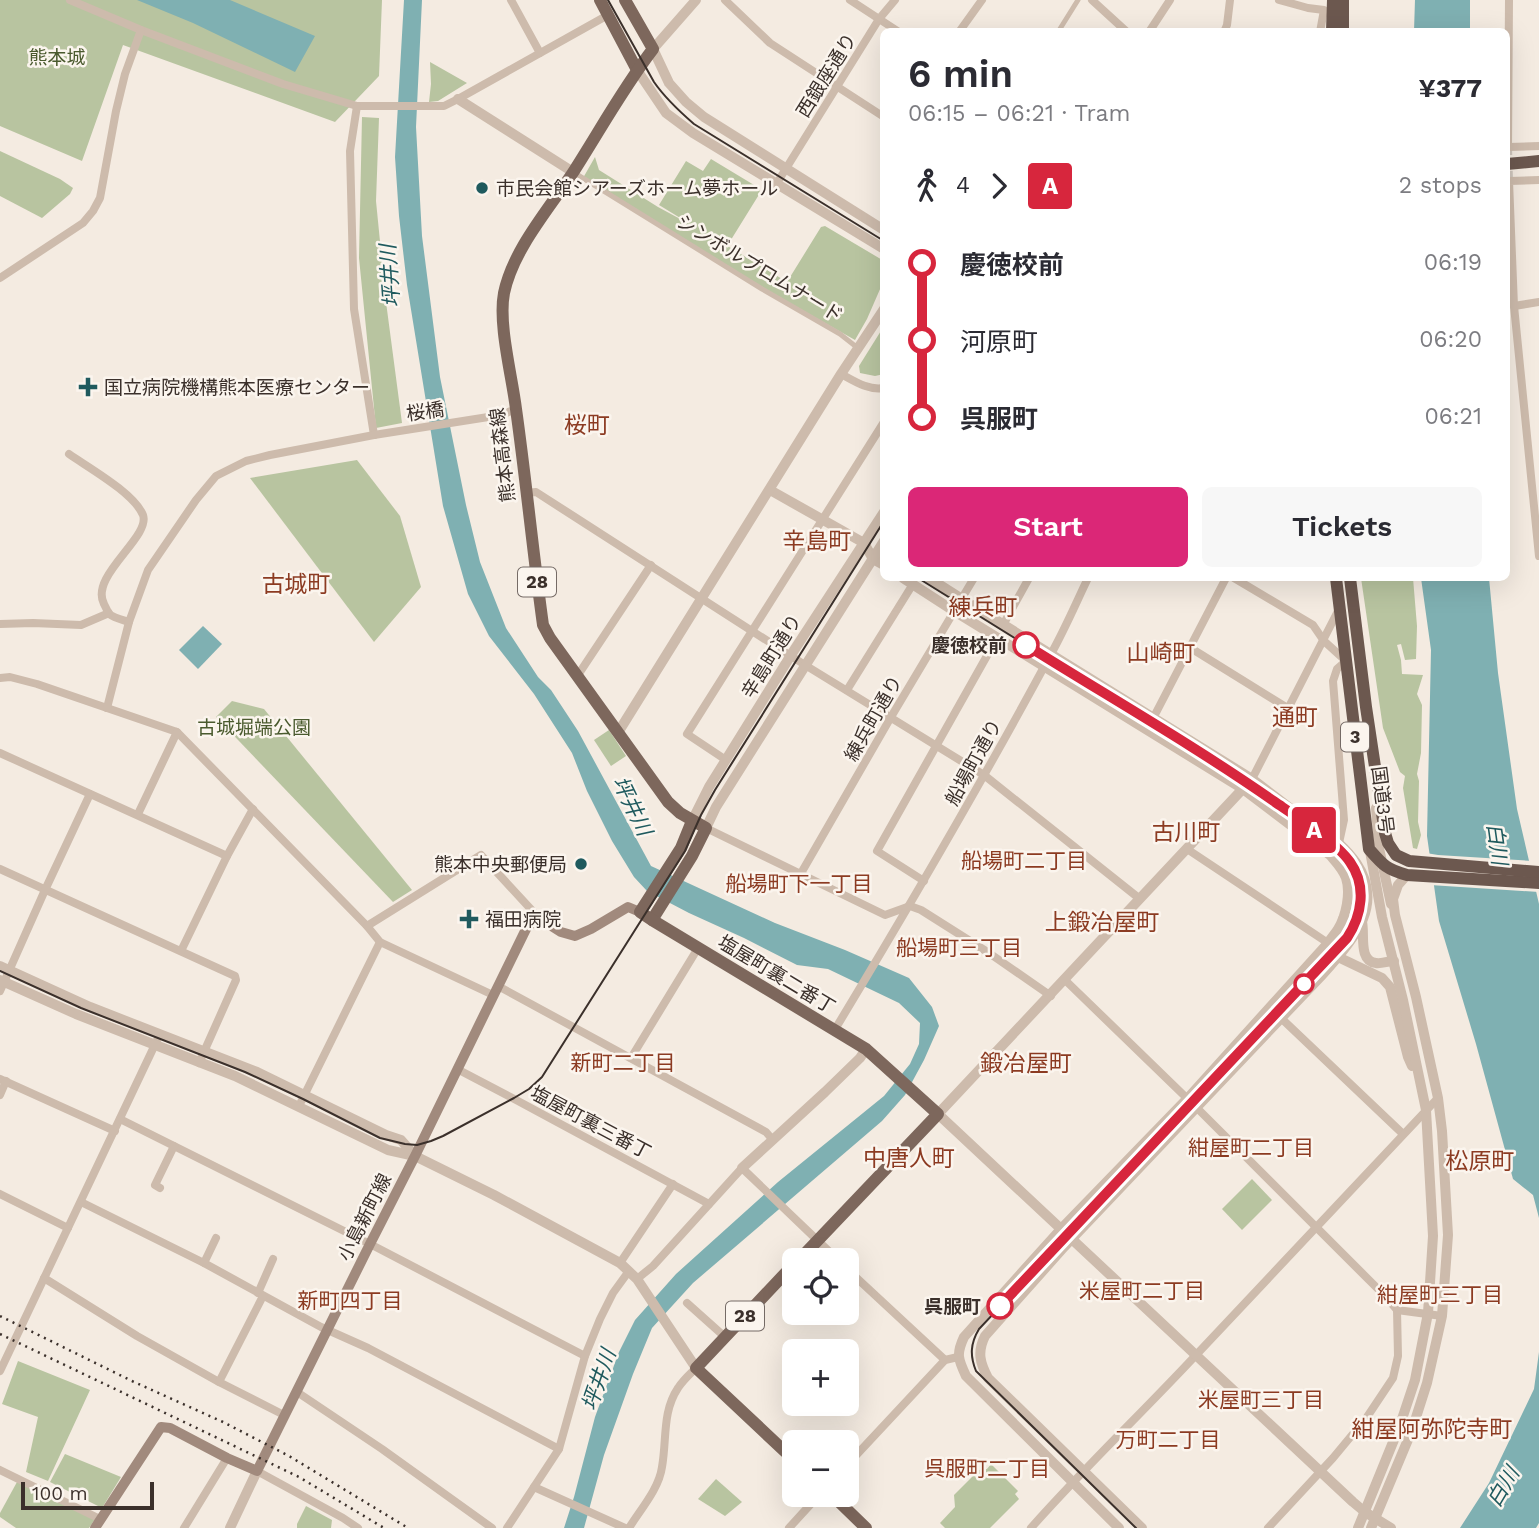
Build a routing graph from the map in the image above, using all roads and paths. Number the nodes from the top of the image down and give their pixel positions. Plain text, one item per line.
1 (70, 0) edge
2 (511, 0) edge
3 (600, 0) edge
4 (625, 0) edge
5 (696, 0) edge
6 (725, 0) edge
7 (850, 0) edge
8 (895, 0) edge
9 (982, 0) edge
10 (1078, 0) edge
11 (1092, 0) edge
12 (1170, 0) edge
13 (1230, 0) edge
14 (1279, 0) edge
15 (1343, 0) edge
16 (1509, 0) edge
17 (1328, 5) edge
18 (608, 15) junction
19 (879, 19) junction
20 (893, 28) edge
21 (962, 28) edge
22 (1060, 28) edge
23 (1123, 28) edge
24 (1152, 28) edge
25 (1226, 28) edge
26 (1321, 28) edge
27 (1331, 28) edge
28 (1343, 28) edge
29 (1509, 28) edge
30 (141, 30) junction
31 (653, 49) junction
32 (540, 52) junction
33 (637, 70) junction
34 (837, 87) junction
35 (458, 99) junction
36 (357, 106) junction
37 (880, 114) edge
38 (1539, 146) edge
39 (1510, 147) edge
40 (1539, 161) edge
41 (1510, 164) edge
42 (786, 169) junction
43 (573, 172) junction
44 (1539, 180) edge
45 (1510, 181) edge
46 (777, 183) junction
47 (1510, 223) edge
48 (880, 228) edge
49 (880, 247) edge
50 (0, 278) edge
51 (1539, 302) edge
52 (1514, 306) junction
53 (880, 315) edge
54 (859, 349) junction
55 (841, 374) junction
56 (880, 389) edge
57 (516, 409) junction
58 (880, 428) edge
59 (374, 435) junction
60 (69, 454) dead end
61 (770, 490) junction
62 (526, 493) junction
63 (880, 518) edge
64 (822, 520) junction
65 (864, 543) junction
66 (880, 543) edge
67 (880, 548) edge
68 (1539, 556) edge
69 (873, 559) junction
70 (880, 563) edge
71 (651, 565) junction
72 (908, 581) edge
73 (934, 581) edge
74 (972, 581) edge
75 (1027, 581) edge
76 (1087, 581) edge
77 (1224, 581) edge
78 (1239, 581) edge
79 (1336, 581) edge
80 (1350, 581) edge
81 (913, 584) junction
82 (702, 598) junction
83 (962, 600) junction
84 (1340, 609) junction
85 (954, 611) junction
86 (109, 613) junction
87 (129, 622) junction
88 (0, 624) edge
89 (1003, 625) junction
90 (752, 630) junction
91 (997, 638) junction
92 (1324, 641) junction
93 (1189, 647) junction
94 (791, 655) junction
95 (1051, 655) junction
96 (1346, 661) junction
97 (805, 666) junction
98 (1044, 667) junction
99 (578, 676) junction
100 (0, 678) edge
101 (847, 690) junction
102 (107, 708) junction
103 (1289, 709) junction
104 (891, 717) junction
105 (1153, 718) junction
106 (1147, 730) junction
107 (618, 731) junction
108 (177, 732) junction
109 (937, 745) junction
110 (0, 753) edge
111 (726, 760) junction
112 (984, 775) junction
113 (1252, 779) junction
114 (1376, 779) junction
115 (1242, 789) junction
116 (90, 794) junction
117 (253, 809) junction
118 (138, 814) junction
119 (692, 821) junction
120 (706, 828) junction
121 (1339, 843) junction
122 (1187, 849) junction
123 (1370, 849) junction
124 (686, 852) junction
125 (1330, 855) junction
126 (227, 856) junction
127 (1400, 866) junction
128 (0, 869) edge
129 (1539, 872) edge
130 (800, 875) junction
131 (924, 881) junction
132 (1539, 883) edge
133 (1386, 884) junction
134 (45, 890) junction
135 (1140, 899) junction
136 (656, 901) junction
137 (910, 906) junction
138 (640, 912) junction
139 (1395, 915) junction
140 (1382, 917) junction
141 (539, 918) junction
142 (1343, 919) junction
143 (652, 920) junction
144 (1362, 922) junction
145 (367, 926) junction
146 (380, 942) junction
147 (1328, 943) junction
148 (698, 948) junction
149 (181, 951) junction
150 (1338, 957) junction
151 (1394, 961) junction
152 (5, 968) edge
153 (1065, 980) junction
154 (1, 984) edge
155 (495, 991) junction
156 (1051, 996) junction
157 (1281, 1018) junction
158 (834, 1031) junction
159 (160, 1034) junction
160 (155, 1046) junction
161 (866, 1049) junction
162 (204, 1051) junction
163 (631, 1058) junction
164 (199, 1063) junction
165 (457, 1069) junction
166 (3, 1080) edge
167 (1421, 1085) junction
168 (0, 1095) edge
169 (304, 1095) junction
170 (1438, 1098) junction
171 (1187, 1099) junction
172 (299, 1107) junction
173 (1197, 1108) junction
174 (1426, 1110) junction
175 (938, 1114) junction
176 (120, 1119) junction
177 (115, 1131) junction
178 (1403, 1134) junction
179 (772, 1139) junction
180 (174, 1146) junction
181 (415, 1156) junction
182 (742, 1168) junction
183 (673, 1184) junction
184 (160, 1188) dead end
185 (0, 1194) edge
186 (81, 1202) junction
187 (709, 1204) junction
188 (1315, 1226) junction
189 (68, 1228) junction
190 (1061, 1229) junction
191 (216, 1238) dead end
192 (1072, 1239) junction
193 (818, 1240) junction
194 (370, 1244) junction
195 (810, 1248) edge
196 (826, 1248) edge
197 (273, 1259) dead end
198 (620, 1263) junction
199 (204, 1264) junction
200 (633, 1275) junction
201 (44, 1278) junction
202 (782, 1278) edge
203 (859, 1280) edge
204 (261, 1295) junction
205 (687, 1303) dead end
206 (1397, 1310) junction
207 (1428, 1313) junction
208 (1442, 1316) junction
209 (328, 1329) junction
210 (725, 1338) junction
211 (0, 1348) edge
212 (9, 1352) junction
213 (585, 1356) junction
214 (1195, 1356) junction
215 (958, 1357) junction
216 (945, 1360) junction
217 (696, 1368) junction
218 (0, 1371) edge
219 (219, 1382) junction
220 (297, 1392) junction
221 (284, 1415) junction
222 (559, 1449) junction
223 (782, 1449) edge
224 (859, 1452) edge
225 (227, 1458) junction
226 (0, 1470) edge
227 (257, 1471) junction
228 (1082, 1472) junction
229 (1320, 1472) junction
230 (1072, 1483) junction
231 (534, 1487) junction
232 (808, 1507) edge
233 (844, 1507) edge
234 (1365, 1512) junction
235 (1373, 1523) edge
236 (98, 1524) edge
237 (184, 1528) edge
238 (230, 1528) edge
239 (358, 1528) edge
240 (492, 1528) edge
241 (507, 1528) edge
242 (627, 1528) edge
243 (789, 1528) edge
244 (866, 1528) edge
245 (1031, 1528) edge
246 (1119, 1528) edge
247 (1142, 1528) edge
248 (1268, 1528) edge
249 (1357, 1528) edge
250 (1391, 1528) edge

1 - 30 street
2 - 32 street
3 - 18 main road
4 - 31 main road
5 - 31 street
6 - 34 street
7 - 19 street
8 - 19 street, 西銀座通り
9 - 21 street
10 - 22 street
11 - 23 street
12 - 24 street
13 - 25 street
14 - 17 street
15 - 28 highway
16 - 29 street
17 - 26 street
17 - 27 highway
18 - 32 street
18 - 33 main road
19 - 20 street
19 - 34 street, 西銀座通り
30 - 36 street
30 - 50 street
31 - 33 main road, 熊本高森線 / 28
31 - 42 street
32 - 35 street
33 - 43 main road, 熊本高森線 / 28
33 - 46 street
34 - 37 street
34 - 42 street, 西銀座通り
35 - 36 street
35 - 43 street
36 - 59 street
38 - 39 street
40 - 41 highway
42 - 46 street, 西銀座通り
42 - 48 street
43 - 54 street, シンボルプロムナード
43 - 57 main road, 熊本高森線 / 28
44 - 45 street
46 - 49 street
47 - 52 street
51 - 52 street
52 - 68 street
53 - 54 street
54 - 55 street
55 - 56 street
55 - 61 street
57 - 59 street, 桜橋
57 - 62 main road, 熊本高森線 / 28
58 - 64 street
59 - 87 street, 桜橋
60 - 86 street
61 - 64 street
61 - 82 street
62 - 71 street
62 - 99 main road, 熊本高森線 / 28
63 - 65 street, 辛島町通り
64 - 65 street
64 - 90 street
65 - 66 street
65 - 69 street
65 - 94 street, 辛島町通り
67 - 69 street, 辛島町通り
69 - 70 street
69 - 97 street, 辛島町通り
71 - 82 street
71 - 99 street
72 - 81 street
73 - 83 street
74 - 83 street, 練兵町通り
75 - 89 street
76 - 95 street, 船場町通り
77 - 93 street
78 - 92 street
79 - 84 highway, 国道3号 / 3
80 - 114 highway, 国道3号 / 3
81 - 85 street
81 - 101 street
82 - 90 street
82 - 107 street
83 - 85 street, 練兵町通り
83 - 89 street
84 - 92 street
84 - 96 highway, 国道3号 / 3
85 - 91 street
85 - 104 street, 練兵町通り
86 - 87 street
86 - 88 street
87 - 102 street, 桜橋
89 - 95 street
90 - 94 street
90 - 111 street
91 - 98 street
91 - 109 street
92 - 96 street
92 - 103 street
93 - 103 street
93 - 105 street
94 - 97 street
94 - 111 street, 辛島町通り
95 - 98 street, 船場町通り
95 - 105 street
96 - 121 street
96 - 123 highway, 国道3号 / 3
97 - 101 street
97 - 120 street, 辛島町通り
98 - 106 street
98 - 112 street, 船場町通り
99 - 107 main road, 熊本高森線 / 28
100 - 102 street
101 - 104 street
102 - 108 street
103 - 113 street
104 - 109 street
104 - 130 street, 練兵町通り
105 - 106 street
105 - 113 street
106 - 115 street
107 - 119 main road, 熊本高森線 / 28
108 - 117 street
108 - 118 street
109 - 112 street
109 - 131 street
110 - 116 street
111 - 119 street, 辛島町通り
112 - 131 street, 船場町通り
112 - 135 street
113 - 115 street
113 - 121 street
114 - 127 highway, 国道3号 / 3
114 - 127 street
115 - 122 street
115 - 125 street
116 - 118 street
116 - 134 street
117 - 126 street
117 - 145 street
118 - 126 street
119 - 120 main road, 熊本高森線 / 28
119 - 124 main road
120 - 124 main road
120 - 130 street
121 - 125 street
121 - 144 street
122 - 135 street
122 - 147 street
123 - 127 highway, 国道3号
123 - 140 street
124 - 136 main road
125 - 142 street
126 - 149 street
127 - 129 highway
127 - 132 highway
127 - 133 street
127 - 139 street
128 - 134 street
130 - 137 street
131 - 137 street, 船場町通り
133 - 139 street
133 - 140 street
134 - 149 street
134 - 152 street
135 - 153 street
136 - 138 main road
136 - 143 main road
137 - 156 street
137 - 158 street, 船場町通り
138 - 141 main road
138 - 143 main road, 塩屋町裏二番丁
139 - 170 street
140 - 151 street
141 - 145 street
141 - 155 main road, 小島新町線
142 - 144 street
142 - 147 street
143 - 148 main road, 塩屋町裏二番丁
144 - 150 street
144 - 151 street
145 - 146 street
146 - 155 street
146 - 169 street
147 - 150 street
147 - 171 street
148 - 158 main road, 塩屋町裏二番丁
148 - 163 street
149 - 162 street
150 - 157 street
150 - 167 street
151 - 167 street
152 - 154 street
152 - 159 street
153 - 156 street
153 - 171 street
154 - 160 street
155 - 163 street
155 - 165 main road, 小島新町線
156 - 175 street
157 - 173 street
157 - 178 street
158 - 161 main road, 塩屋町裏二番丁
159 - 160 street
159 - 162 street
160 - 164 street
160 - 176 street
161 - 175 main road, 塩屋町裏二番丁
161 - 179 street
162 - 164 street
162 - 169 street
163 - 179 street
164 - 172 street
165 - 181 main road, 小島新町線
165 - 183 street, 塩屋町裏三番丁
166 - 168 street
166 - 177 street
167 - 174 street
169 - 172 street
169 - 181 street
170 - 174 street
170 - 208 street
171 - 173 street
171 - 190 street
172 - 181 street
173 - 188 street
173 - 192 street
174 - 178 street
174 - 207 street
175 - 190 street
175 - 193 main road
176 - 177 street
176 - 180 street
177 - 186 street
178 - 188 street
179 - 182 street
180 - 184 street
180 - 194 street
181 - 194 main road, 小島新町線
181 - 198 street
182 - 187 street
182 - 193 street
183 - 187 street, 塩屋町裏三番丁
183 - 198 street
185 - 189 street
186 - 189 street
186 - 199 street
187 - 200 street
188 - 206 street
188 - 214 street
189 - 201 street
190 - 192 street
190 - 215 street
191 - 199 street
192 - 214 street
192 - 228 street
193 - 195 main road
193 - 196 street
194 - 209 main road, 小島新町線
194 - 213 street
197 - 204 street
198 - 200 street
199 - 204 street
200 - 213 street
200 - 217 street
201 - 212 street
201 - 219 street
202 - 210 main road, 28
203 - 216 street
204 - 209 street
204 - 219 street
205 - 210 street
206 - 207 street
206 - 229 street
207 - 208 street
207 - 234 street
208 - 235 street
209 - 220 main road, 小島新町線
209 - 222 street
210 - 217 main road, 28
211 - 212 street
212 - 218 street
213 - 222 street
214 - 228 street
214 - 229 street
215 - 216 street
215 - 230 street
216 - 224 street
217 - 223 main road
217 - 242 street
219 - 221 street
220 - 221 main road, 小島新町線
220 - 240 street
221 - 227 main road, 小島新町線
222 - 231 street
225 - 227 main road
225 - 236 main road
225 - 237 street
226 - 236 street
227 - 238 street
227 - 239 street
228 - 230 street
228 - 247 street
229 - 234 street
229 - 248 street
230 - 245 street
230 - 246 street
231 - 241 street
231 - 242 street
232 - 243 street
233 - 244 main road
234 - 235 street
234 - 249 street
235 - 250 street

